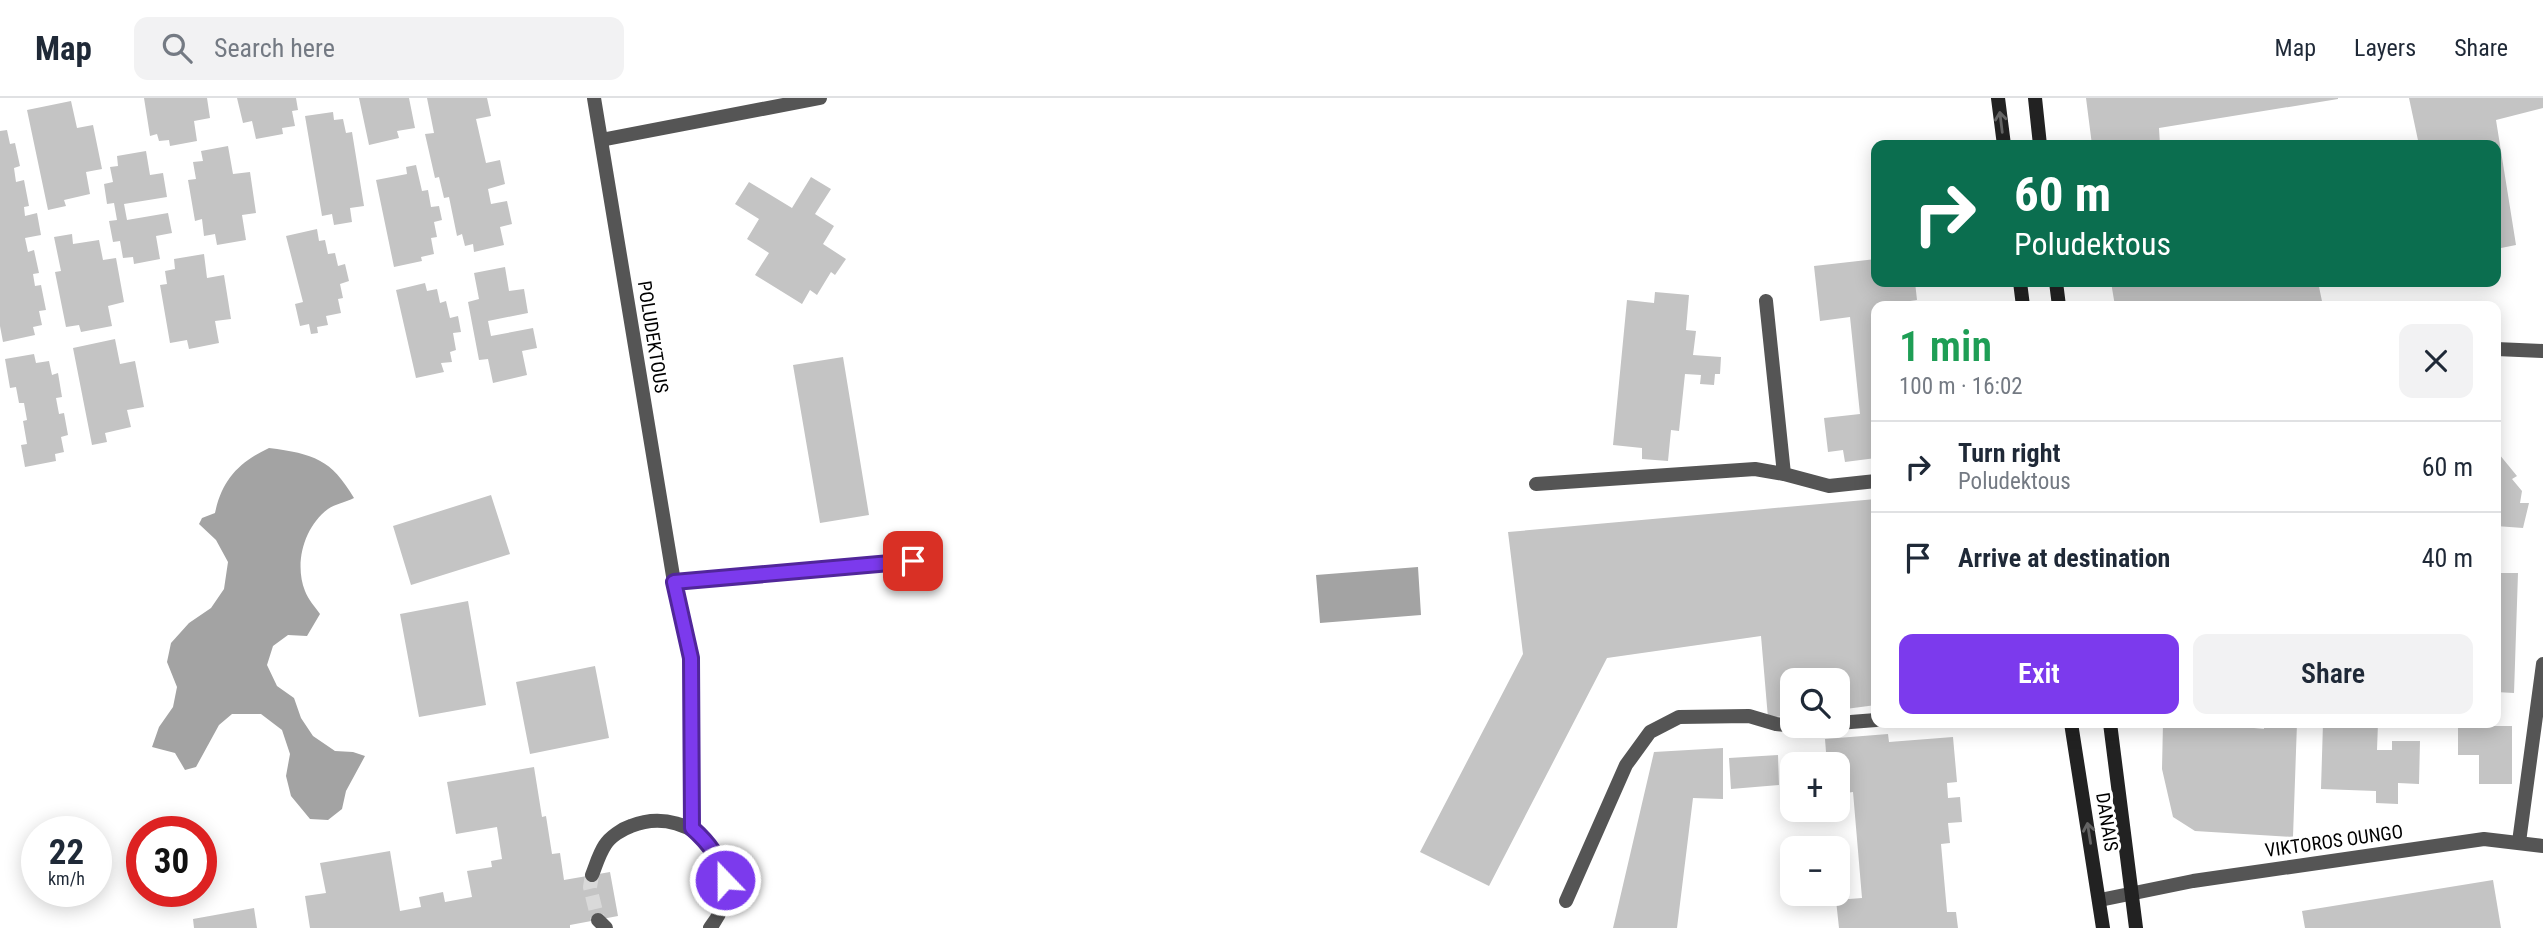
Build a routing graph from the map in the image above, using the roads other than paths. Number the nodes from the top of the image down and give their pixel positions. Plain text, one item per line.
1 (594, 98) edge
2 (820, 98) edge
3 (1998, 98) edge
4 (2035, 98) edge
5 (601, 140) junction
6 (2003, 140) edge
7 (2039, 140) edge
8 (1766, 302) dead end
9 (2501, 349) edge
10 (2543, 351) edge
11 (1784, 474) junction
12 (1871, 482) edge
13 (1536, 484) dead end
14 (913, 561) dead end
15 (674, 582) junction
16 (2543, 664) edge
17 (1871, 720) edge
18 (1850, 722) edge
19 (1780, 724) edge
20 (2072, 728) edge
21 (2111, 728) edge
22 (692, 828) junction
23 (2519, 842) junction
24 (2543, 846) edge
25 (592, 875) tunnel mouth
26 (2131, 894) junction
27 (2100, 900) junction
28 (1566, 901) dead end
29 (710, 928) edge
30 (2102, 928) edge
31 (2136, 928) edge

1 - 5 street, POLUDEKTOUS
2 - 5 street
6 -> 3 main road
4 - 7 main road
5 - 15 street, POLUDEKTOUS
8 - 11 street
9 - 10 street
11 - 12 street
11 - 13 street
14 - 15 street
15 - 22 street, POLUDEKTOUS
16 - 23 street
17 - 18 street
19 - 28 street
27 -> 20 main road, DANAIS
21 - 26 main road, DANAIS
22 - 25 street
22 - 29 street
23 - 24 street, VIKTOROS OUNGO
23 - 26 street, VIKTOROS OUNGO
26 - 27 street, VIKTOROS OUNGO
26 - 31 main road, DANAIS
27 - 30 main road, DANAIS

